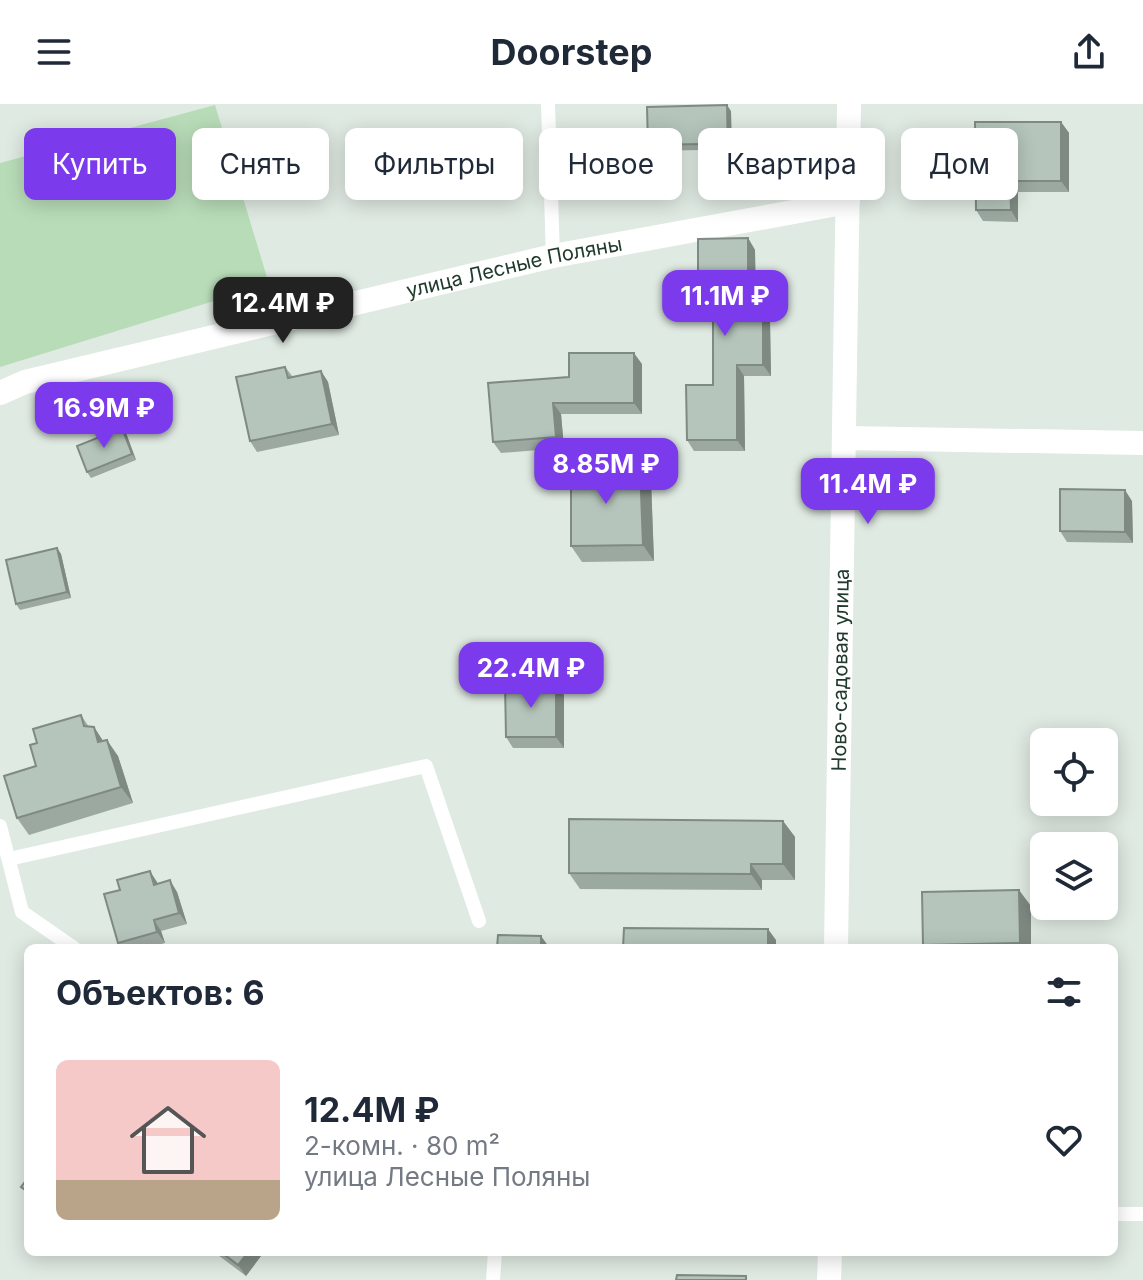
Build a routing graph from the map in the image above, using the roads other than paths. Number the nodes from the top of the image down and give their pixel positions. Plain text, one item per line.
1 (548, 104) edge
2 (849, 104) edge
3 (848, 202) junction
4 (553, 256) junction
5 (0, 393) edge
6 (845, 438) junction
7 (1143, 443) edge
8 (0, 826) edge
9 (9, 859) junction
10 (479, 921) dead end
11 (68, 944) edge
12 (836, 944) edge
13 (1118, 1214) edge
14 (1143, 1214) edge
15 (495, 1256) edge
16 (830, 1256) edge
17 (493, 1280) edge
18 (829, 1280) edge

1 - 4 lane
2 - 3 street, Ново-садовая улица
3 - 4 street, улица Лесные Поляны
3 - 6 street, Ново-садовая улица
4 - 5 street, улица Лесные Поляны
6 - 7 street
6 - 12 street, Ново-садовая улица
8 - 9 lane
9 - 10 lane
9 - 11 lane
13 - 14 lane
15 - 17 lane
16 - 18 street

